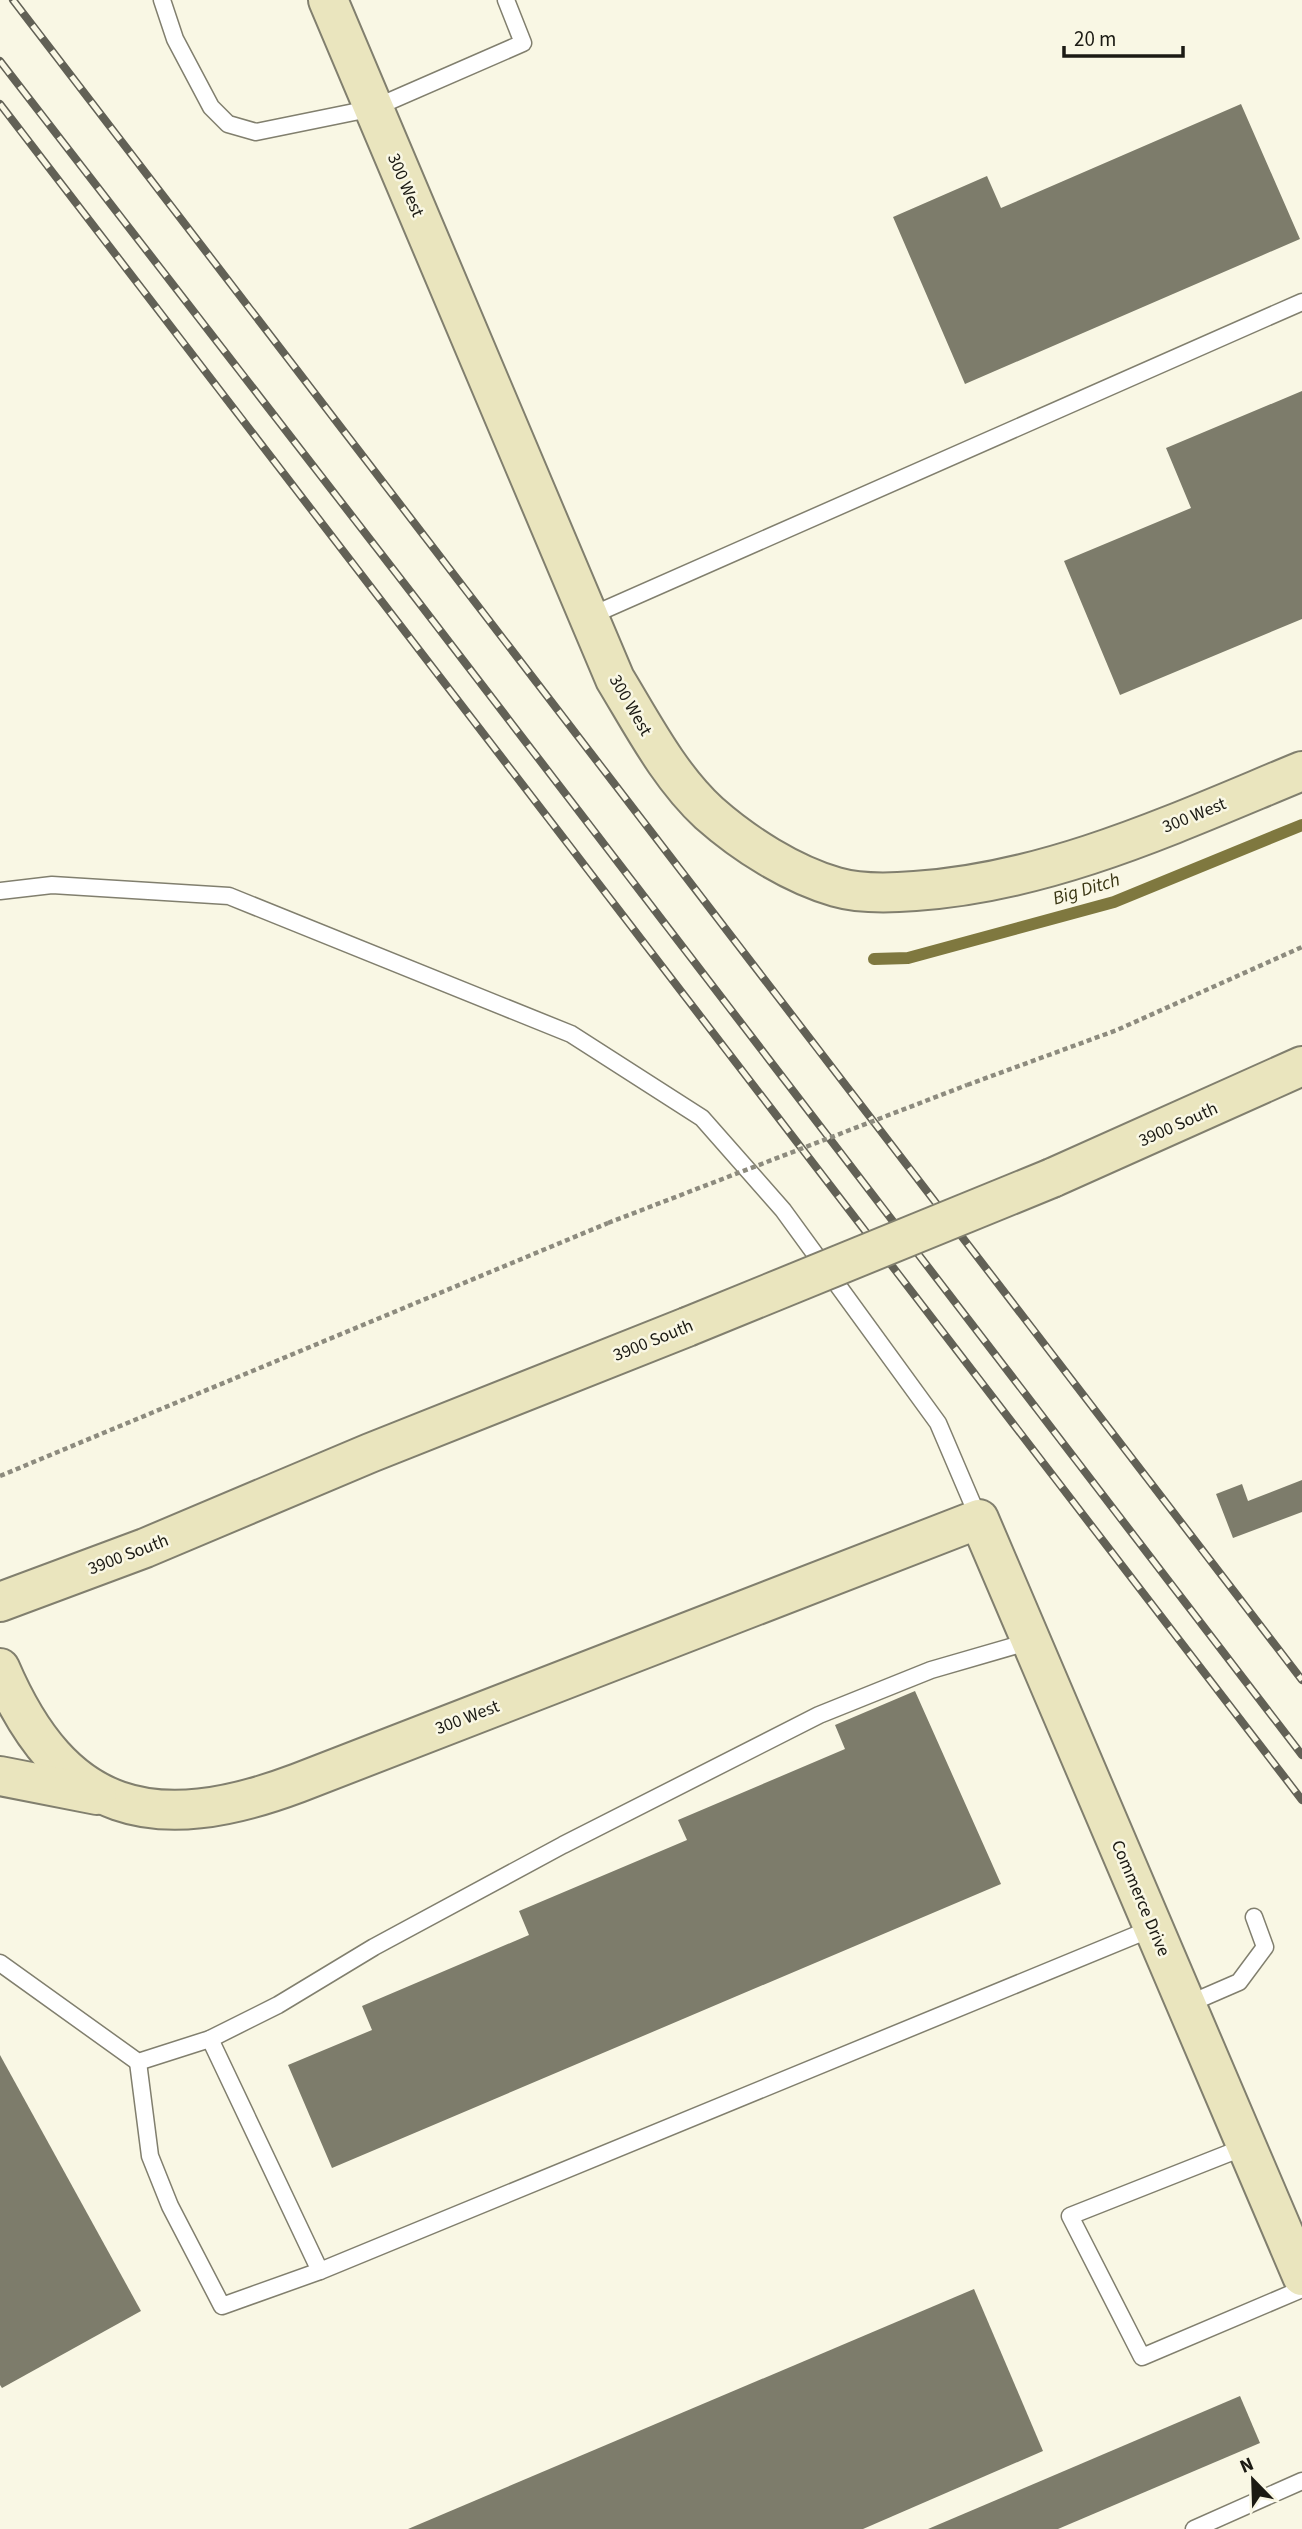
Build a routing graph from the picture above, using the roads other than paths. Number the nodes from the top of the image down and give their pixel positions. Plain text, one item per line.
1 (162, 0) edge
2 (328, 0) edge
3 (506, 0) edge
4 (374, 108) junction
5 (1302, 302) edge
6 (588, 617) junction
7 (1302, 771) edge
8 (0, 891) edge
9 (1302, 1066) edge
10 (979, 1519) junction
11 (0, 1602) edge
12 (1031, 1641) junction
13 (0, 1668) edge
14 (0, 1776) edge
15 (101, 1796) junction
16 (1254, 1917) dead end
17 (1153, 1928) junction
18 (0, 1963) edge
19 (1186, 2004) junction
20 (210, 2039) junction
21 (138, 2062) junction
22 (1247, 2146) junction
23 (320, 2271) junction
24 (1302, 2276) edge
25 (1302, 2289) edge
26 (1302, 2482) edge
27 (1194, 2529) edge

1 - 4 lane
2 - 4 street, 300 West
3 - 4 lane
4 - 6 street, 300 West
5 - 6 lane
6 - 7 street, 300 West
8 - 10 lane
9 - 11 street, 3900 South, bridge
10 - 12 street, Commerce Drive
10 - 15 street, 300 West
12 - 17 street, Commerce Drive
12 - 20 lane
13 - 15 street, 300 West
14 - 15 street
16 - 19 lane
17 - 19 street, Commerce Drive
17 - 23 lane
18 - 21 lane
19 - 22 street, Commerce Drive
20 - 21 lane
20 - 23 lane
21 - 23 lane
22 - 24 street, Commerce Drive
22 - 25 lane
26 - 27 lane

